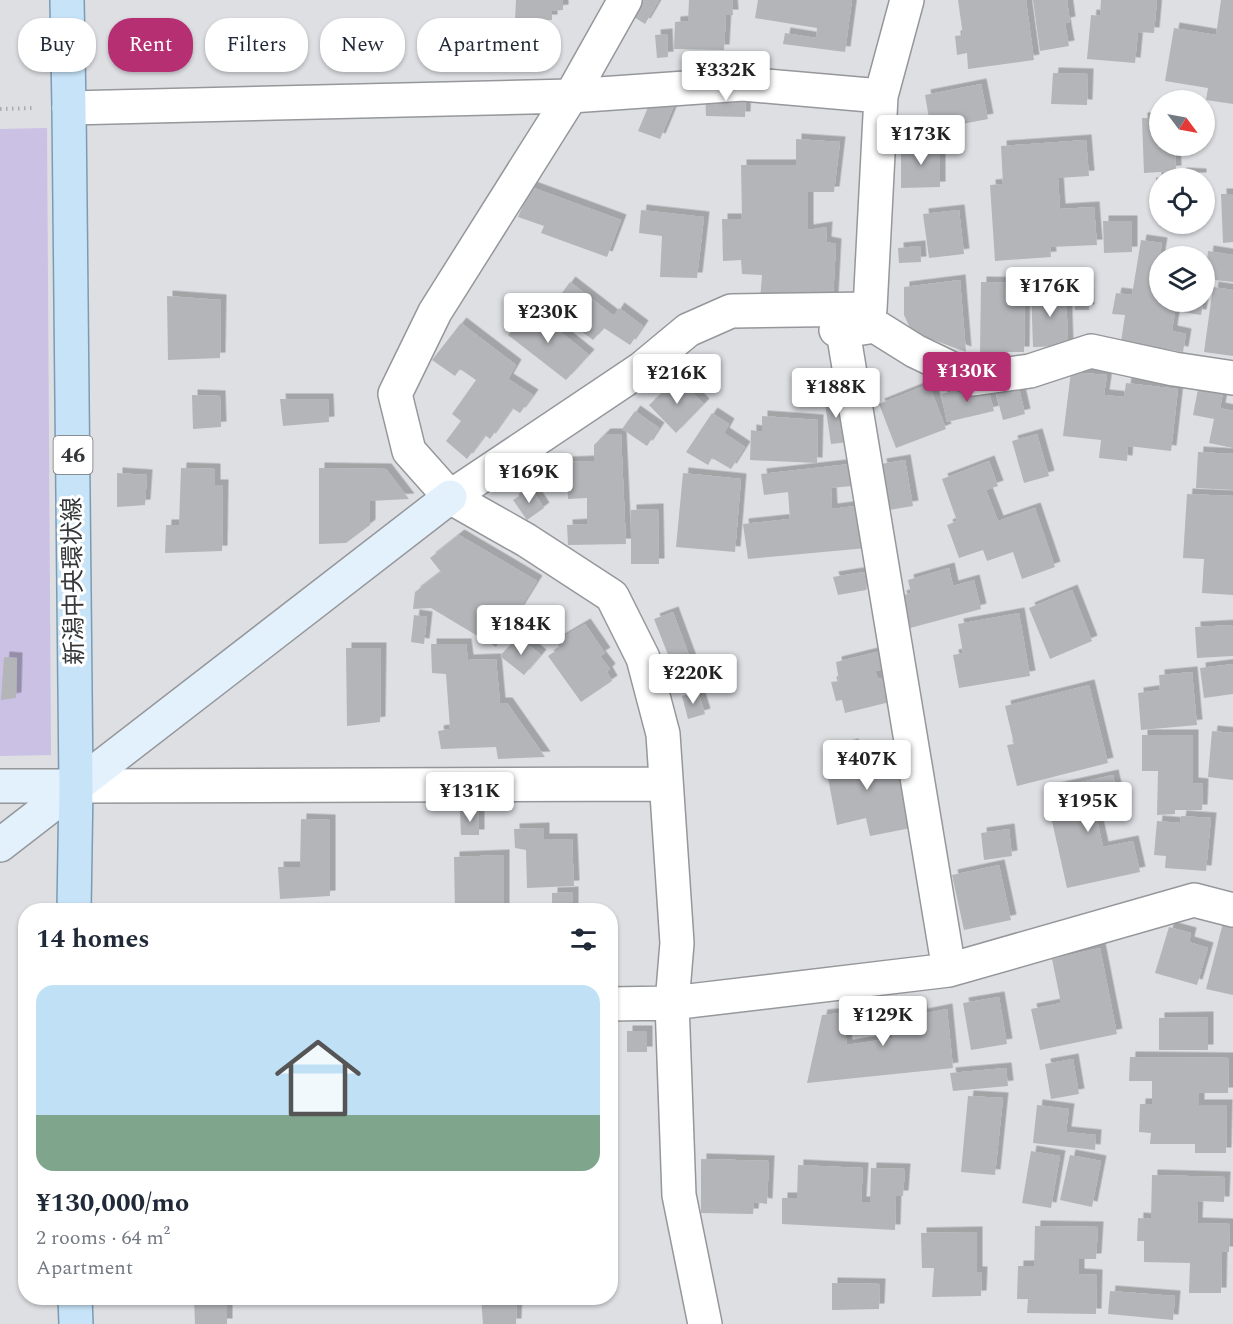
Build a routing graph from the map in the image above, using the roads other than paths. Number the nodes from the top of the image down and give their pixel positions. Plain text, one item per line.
1 (67, 0) edge
2 (625, 0) edge
3 (907, 0) edge
4 (571, 96) junction
5 (881, 96) junction
6 (69, 108) junction
7 (731, 311) junction
8 (843, 331) junction
9 (1233, 378) edge
10 (450, 497) junction
11 (665, 784) junction
12 (0, 786) edge
13 (76, 786) junction
14 (0, 845) edge
15 (74, 903) edge
16 (1233, 910) edge
17 (950, 970) junction
18 (672, 1003) junction
19 (618, 1004) edge
20 (75, 1305) edge
21 (76, 1324) edge
22 (705, 1324) edge

1 - 6 main road, 新潟中央環状線 / 46
2 - 4 street
3 - 5 street
4 - 5 street
4 - 6 street
4 - 10 street
5 - 7 street
6 - 13 main road, 新潟中央環状線 / 46
7 - 8 street
7 - 10 street
8 - 9 street
8 - 17 street
10 - 11 street
10 - 13 street
11 - 13 street
11 - 18 street
12 - 13 street
13 - 14 street
13 - 15 main road, 新潟中央環状線 / 46
16 - 17 street
17 - 18 street
18 - 19 street
18 - 22 street
20 - 21 main road

